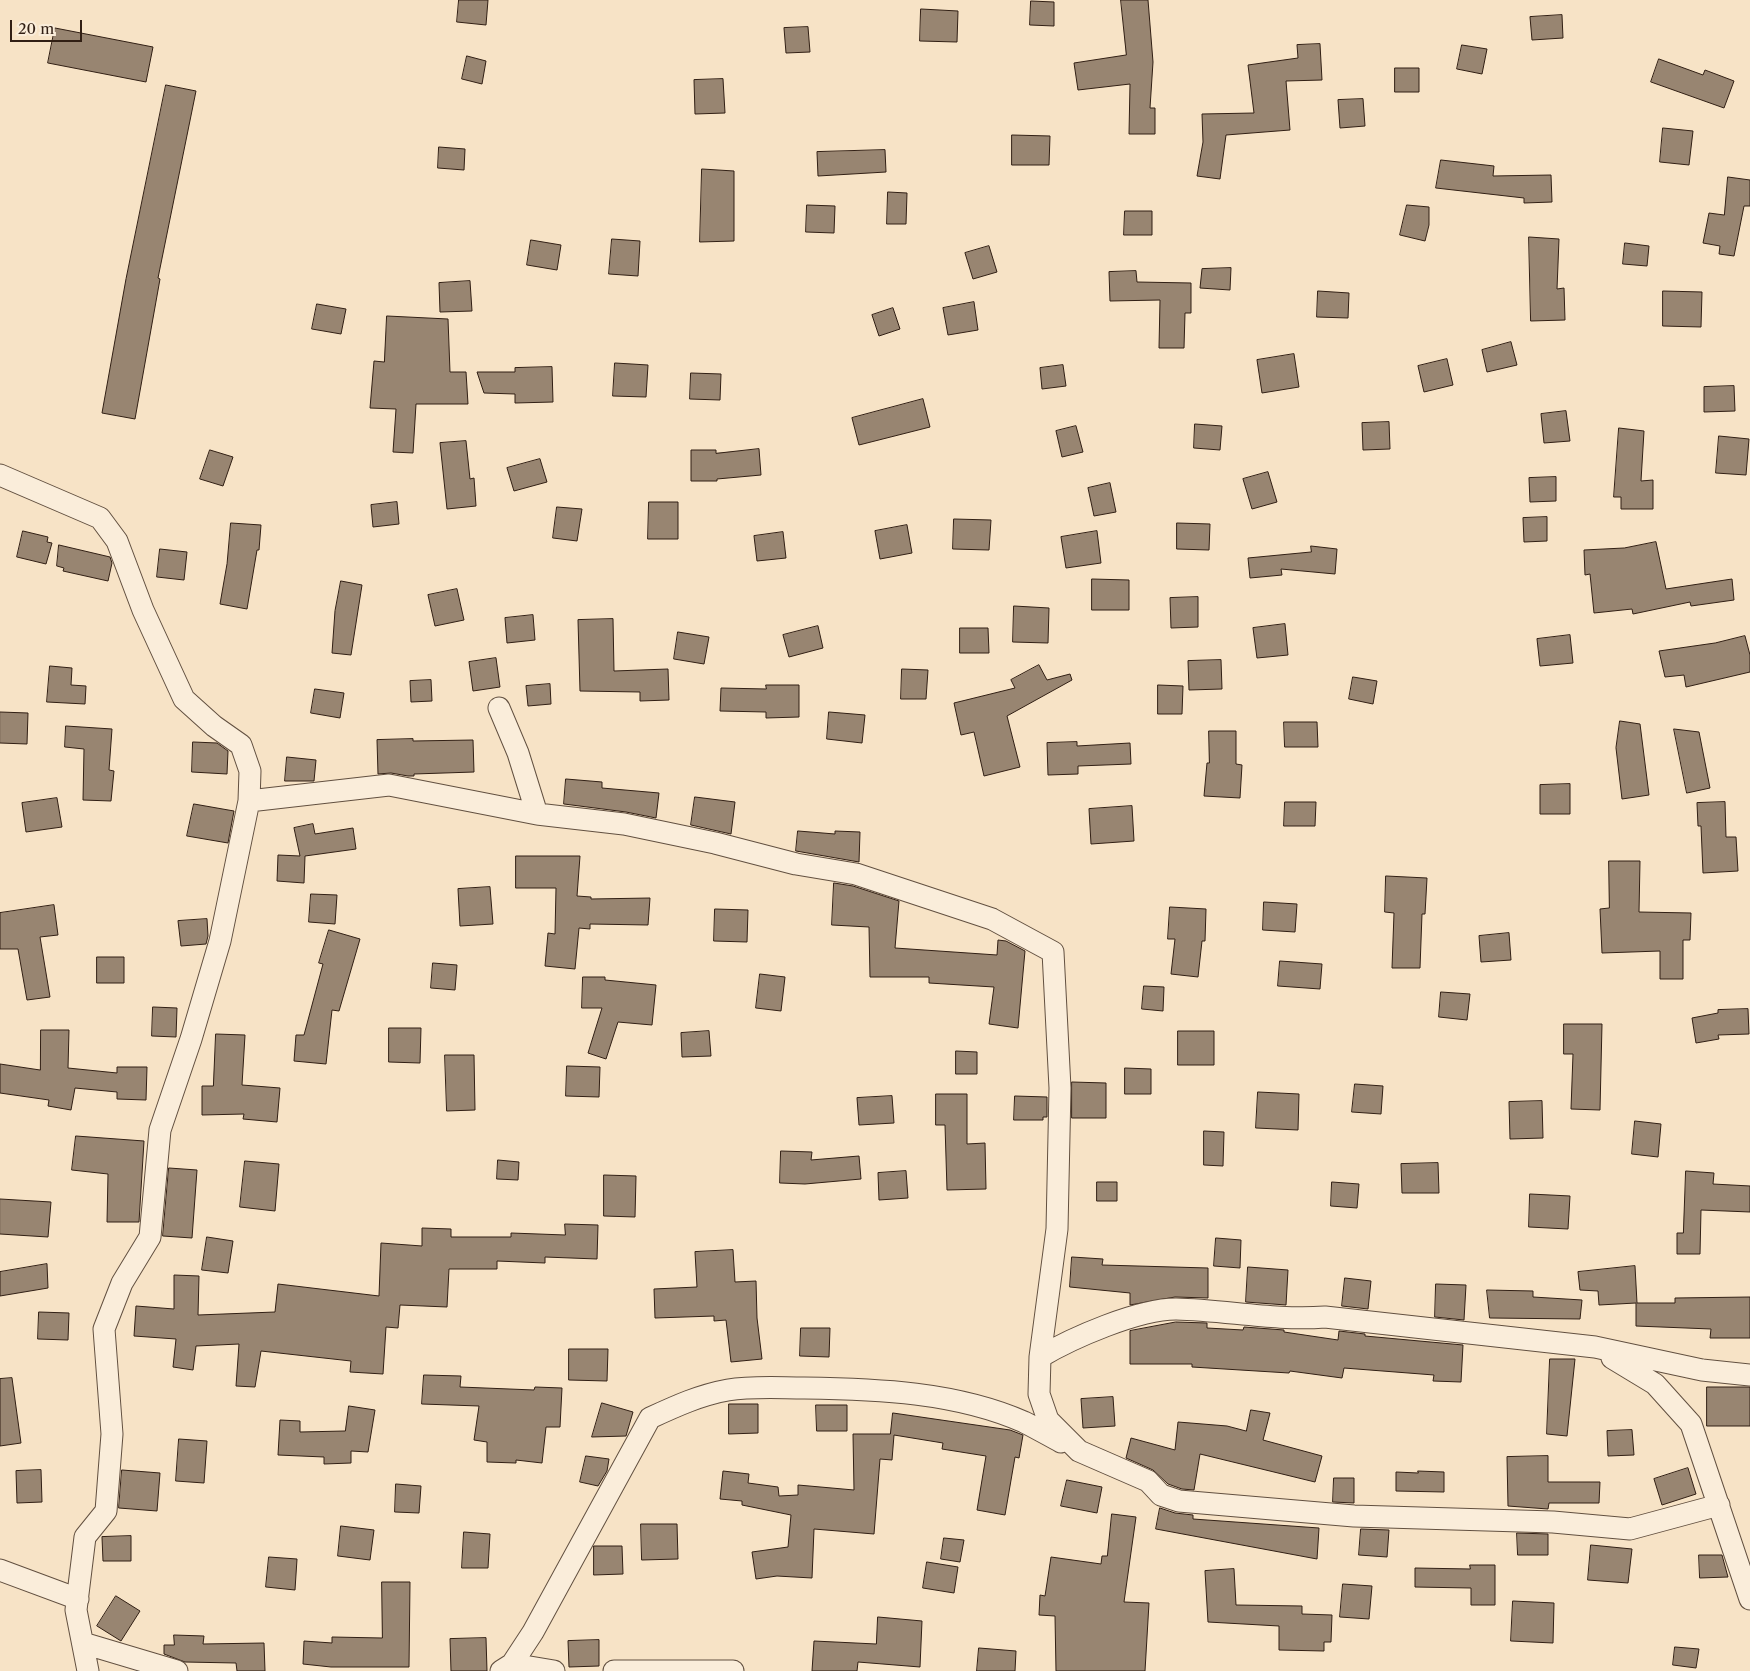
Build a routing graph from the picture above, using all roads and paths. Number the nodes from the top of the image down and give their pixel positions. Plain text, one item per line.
1 (0, 474) edge
2 (499, 708) dead end
3 (249, 801) junction
4 (537, 814) junction
5 (1595, 1347) junction
6 (1040, 1357) junction
7 (1750, 1375) edge
8 (1078, 1451) junction
9 (1718, 1505) junction
10 (0, 1570) edge
11 (78, 1599) junction
12 (1750, 1599) edge
13 (83, 1644) junction
14 (507, 1668) edge
15 (88, 1671) edge
16 (177, 1671) edge
17 (554, 1671) edge
18 (614, 1671) edge
19 (733, 1671) edge

1 - 3 street
2 - 4 street
3 - 4 street
3 - 11 street
4 - 6 street
5 - 6 street
5 - 7 street
5 - 9 street
6 - 8 street
8 - 9 street
8 - 14 street
9 - 12 street
10 - 11 street
11 - 13 street
13 - 15 street
13 - 16 street
14 - 17 street
18 - 19 street

